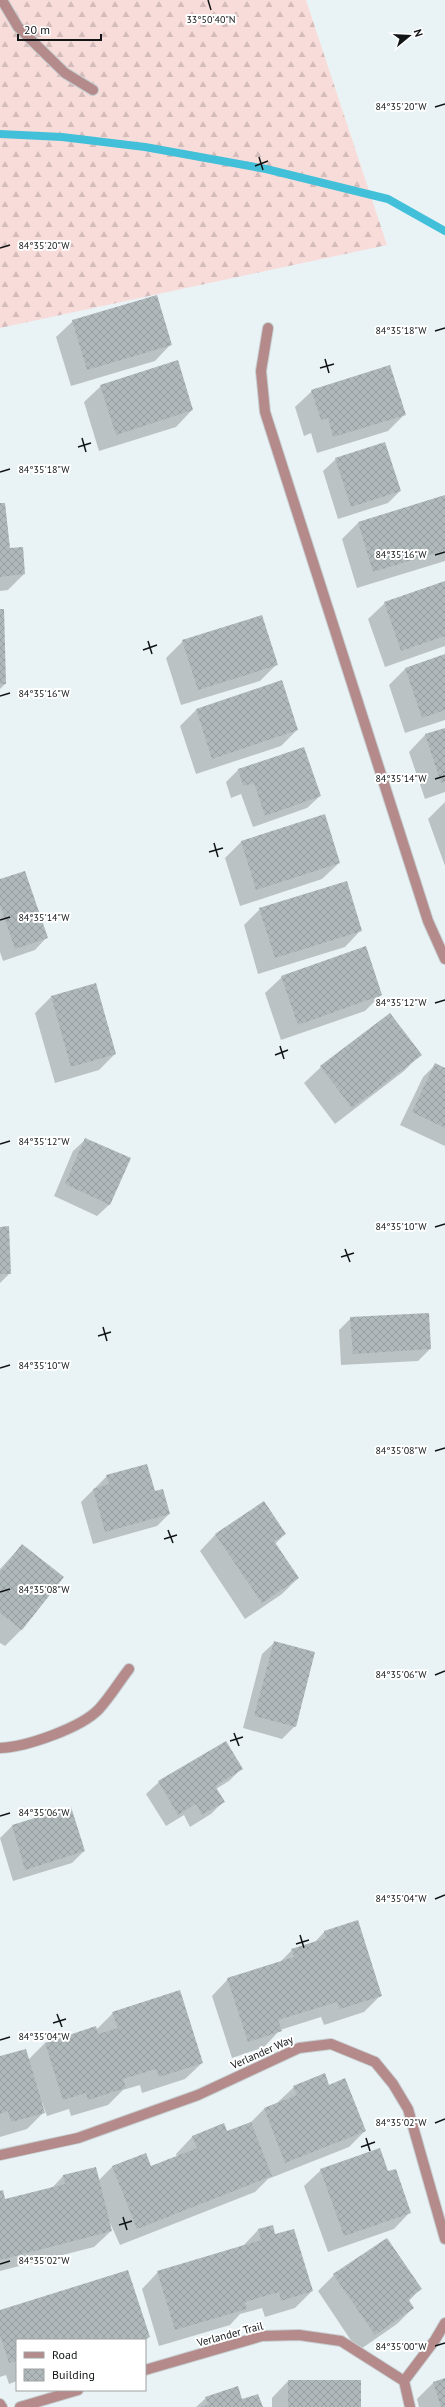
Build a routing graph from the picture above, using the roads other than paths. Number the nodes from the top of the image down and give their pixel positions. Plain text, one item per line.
1 (2, 0) edge
2 (93, 90) dead end
3 (268, 328) dead end
4 (445, 958) edge
5 (129, 1670) dead end
6 (0, 1748) edge
7 (0, 2155) edge
8 (445, 2239) edge
9 (445, 2323) edge
10 (146, 2370) edge
11 (404, 2381) junction
12 (75, 2391) edge
13 (0, 2404) edge
14 (2, 2407) edge
15 (20, 2407) edge
16 (410, 2407) edge

1 - 2 street
3 - 4 street
5 - 6 street
7 - 8 street, Verlander Way
9 - 11 street
10 - 11 street, Verlander Trail
11 - 16 street
12 - 15 street
13 - 14 street

